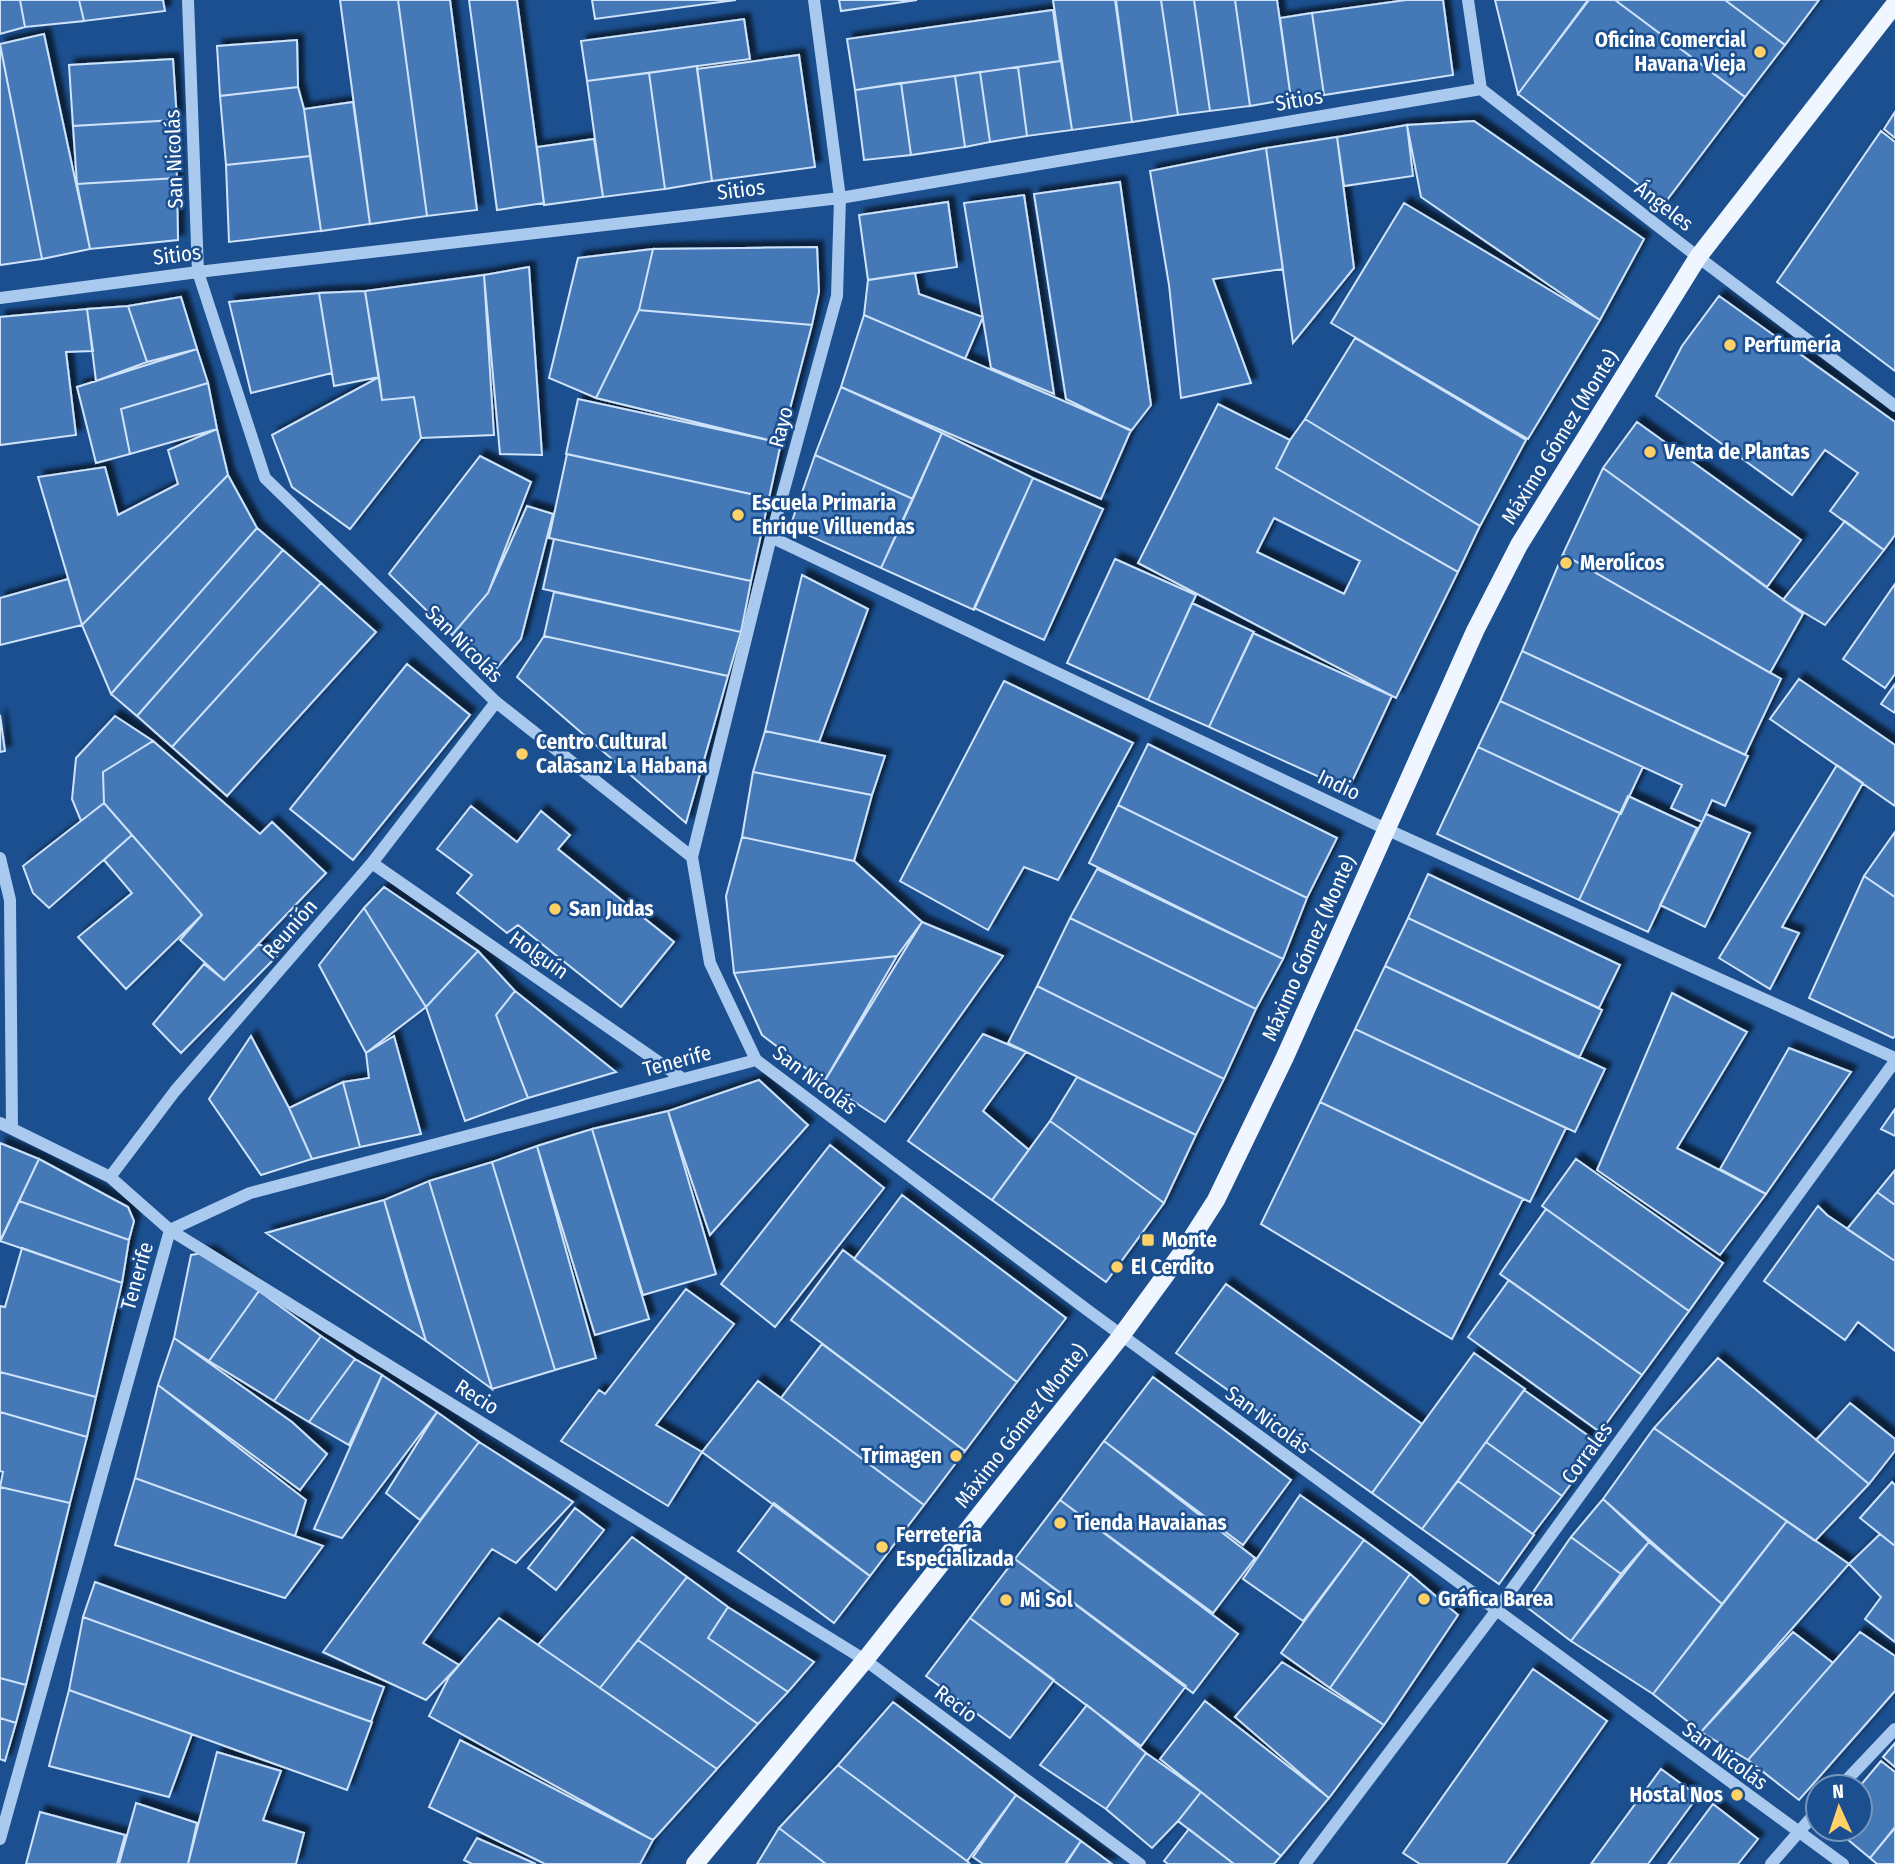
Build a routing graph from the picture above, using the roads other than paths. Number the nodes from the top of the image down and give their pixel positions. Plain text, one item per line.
1 (188, 0) edge
2 (814, 0) edge
3 (1468, 0) edge
4 (1895, 4) edge
5 (1481, 89) junction
6 (840, 198) junction
7 (1698, 257) junction
8 (198, 272) junction
9 (0, 298) edge
10 (1895, 405) edge
11 (771, 537) junction
12 (496, 702) junction
13 (1388, 830) junction
14 (0, 858) edge
15 (692, 858) junction
16 (372, 863) junction
17 (1895, 1059) edge
18 (756, 1060) junction
19 (683, 1079) junction
20 (6, 1125) edge
21 (110, 1177) junction
22 (170, 1230) junction
23 (1121, 1336) junction
24 (1496, 1611) junction
25 (865, 1660) junction
26 (1895, 1729) edge
27 (1853, 1773) edge
28 (1804, 1825) edge
29 (1797, 1832) junction
30 (0, 1839) edge
31 (695, 1864) edge
32 (1140, 1864) edge
33 (1305, 1864) edge
34 (1771, 1864) edge
35 (1843, 1864) edge

1 - 8 street, San Nicolás
2 - 6 street, Rayo
3 - 5 street
4 - 7 main road, Máximo Gómez (Monte)
5 - 6 street, Sitios
5 - 7 street, Ángeles
6 - 8 street, Sitios
6 - 11 street, Rayo
7 - 10 street, Ángeles
7 - 13 main road, Máximo Gómez (Monte)
8 - 9 street, Sitios
8 - 12 street, San Nicolás
11 - 13 street, Indio
11 - 15 street, Rayo
12 - 15 street, San Nicolás
12 - 16 street, Reunión
13 - 17 street, Indio
13 - 23 main road, Máximo Gómez (Monte)
14 - 20 street, Recio
15 - 18 street, San Nicolás
16 - 19 street, Holguín
16 - 21 street, Reunión
17 - 24 street, Corrales
18 - 19 street, Tenerife
18 - 23 street, San Nicolás
19 - 22 street, Tenerife
20 - 21 street, Recio
21 - 22 street, Recio
22 - 25 street, Recio
22 - 30 street, Tenerife
23 - 24 street, San Nicolás
23 - 25 main road, Máximo Gómez (Monte)
24 - 29 street, San Nicolás
24 - 33 street, Corrales
25 - 31 main road, Máximo Gómez (Monte)
25 - 32 street, Recio
26 - 27 street
28 - 29 street
29 - 34 street
29 - 35 street, San Nicolás

